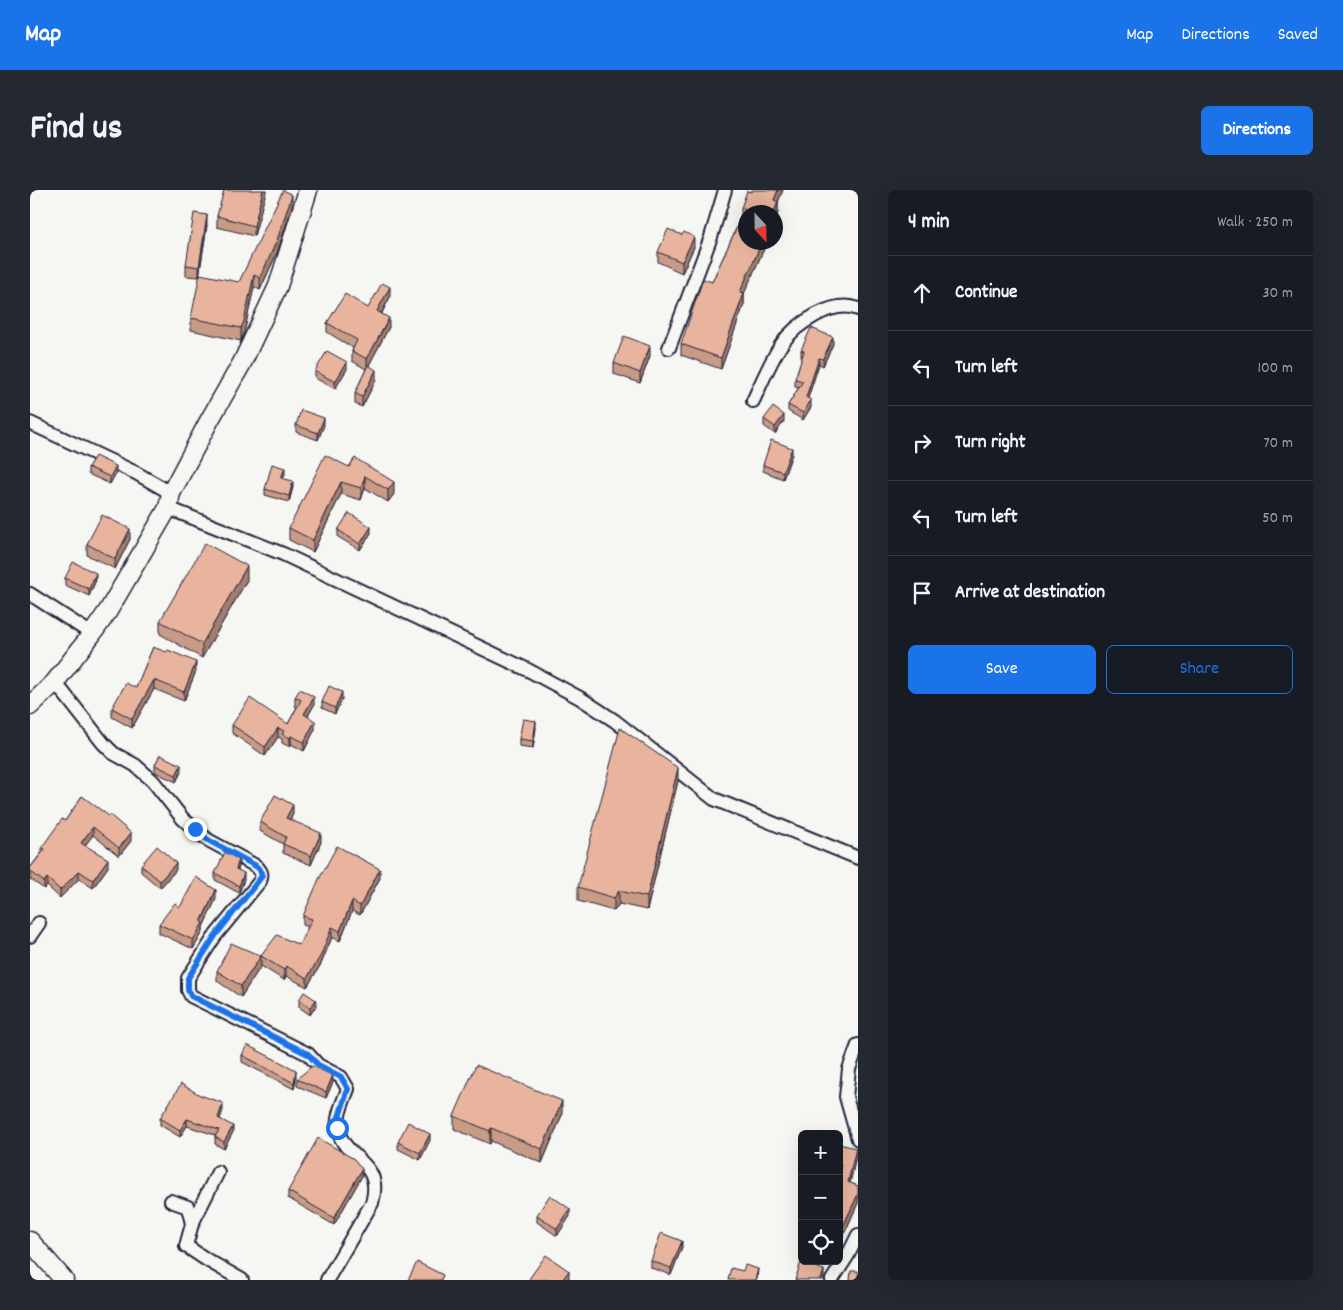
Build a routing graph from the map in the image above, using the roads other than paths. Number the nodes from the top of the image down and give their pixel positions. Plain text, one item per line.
1 (308, 190) edge
2 (725, 190) edge
3 (858, 309) edge
4 (669, 348) dead end
5 (753, 401) dead end
6 (30, 422) edge
7 (169, 501) junction
8 (30, 594) edge
9 (92, 634) junction
10 (55, 682) junction
11 (30, 706) edge
12 (858, 858) edge
13 (39, 923) dead end
14 (30, 936) edge
15 (858, 1045) edge
16 (858, 1140) edge
17 (218, 1172) dead end
18 (171, 1201) dead end
19 (192, 1224) junction
20 (858, 1235) edge
21 (30, 1241) edge
22 (64, 1280) edge
23 (242, 1280) edge
24 (327, 1280) edge
25 (832, 1280) edge

1 - 7 street
2 - 4 street
3 - 5 street
6 - 7 street
7 - 9 street
7 - 12 street
8 - 9 street
9 - 10 street
10 - 11 street
10 - 24 street
13 - 14 street
15 - 16 street
17 - 19 street
18 - 19 street
19 - 23 street
20 - 25 street
21 - 22 street

